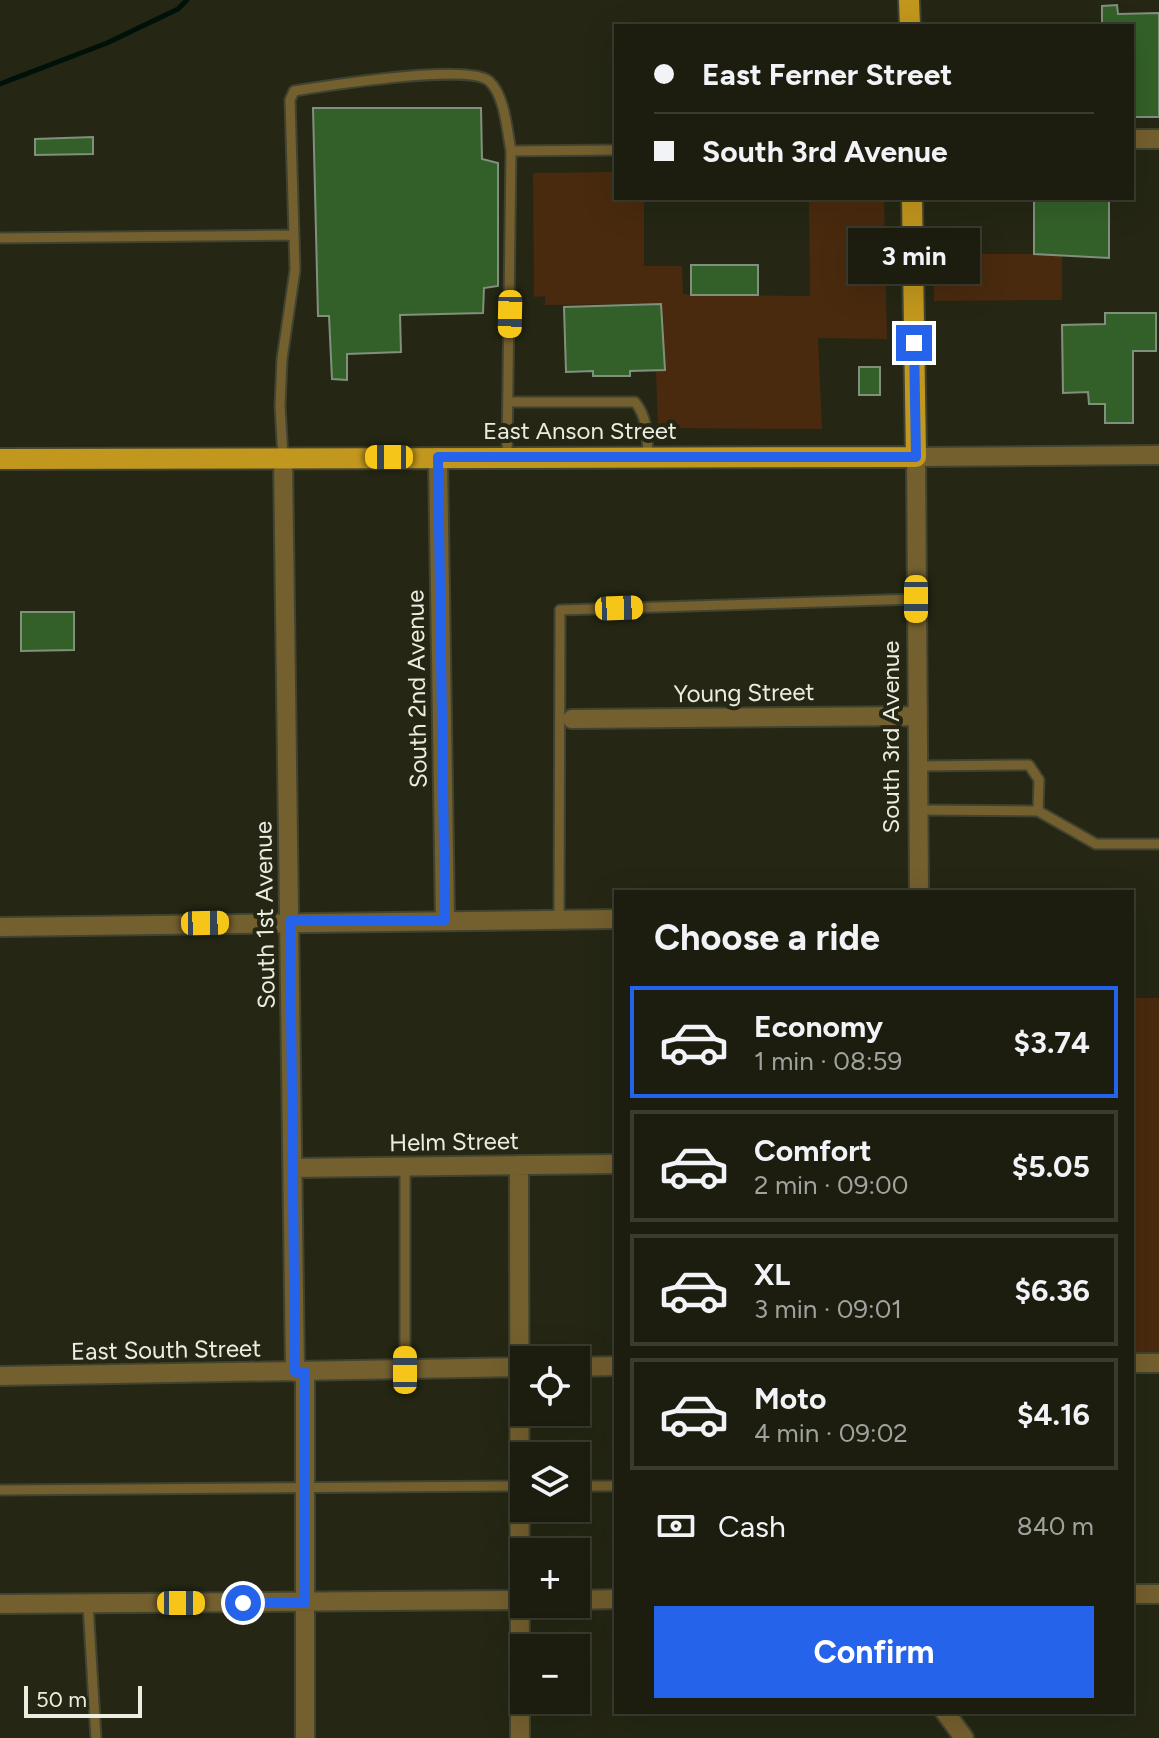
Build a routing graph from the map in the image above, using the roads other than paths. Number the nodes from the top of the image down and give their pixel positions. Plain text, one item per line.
1 (909, 0) edge
2 (910, 24) edge
3 (1134, 139) edge
4 (1159, 139) edge
5 (614, 150) edge
6 (511, 151) junction
7 (912, 200) edge
8 (294, 235) junction
9 (0, 238) edge
10 (508, 402) junction
11 (1159, 455) edge
12 (438, 457) junction
13 (507, 457) junction
14 (648, 457) junction
15 (916, 457) junction
16 (283, 458) junction
17 (0, 459) edge
18 (916, 599) junction
19 (916, 716) junction
20 (572, 719) dead end
21 (917, 766) junction
22 (917, 810) junction
23 (1038, 811) junction
24 (1159, 844) edge
25 (919, 890) edge
26 (559, 919) junction
27 (614, 919) edge
28 (445, 920) junction
29 (290, 921) junction
30 (0, 927) edge
31 (614, 1164) edge
32 (519, 1165) junction
33 (405, 1166) junction
34 (293, 1168) junction
35 (522, 1346) edge
36 (1134, 1363) edge
37 (1159, 1363) edge
38 (614, 1366) edge
39 (510, 1367) edge
40 (590, 1367) edge
41 (405, 1370) junction
42 (300, 1372) junction
43 (0, 1376) edge
44 (510, 1486) edge
45 (590, 1486) edge
46 (614, 1486) edge
47 (305, 1488) junction
48 (0, 1490) edge
49 (1134, 1594) edge
50 (1159, 1594) edge
51 (614, 1599) edge
52 (510, 1600) edge
53 (590, 1600) edge
54 (305, 1603) junction
55 (0, 1604) edge
56 (88, 1604) junction
57 (523, 1618) edge
58 (946, 1714) edge
59 (96, 1738) edge
60 (305, 1738) edge
61 (520, 1738) edge
62 (964, 1738) edge

1 - 2 main road
3 - 4 street
5 - 6 lane
6 - 8 lane
6 - 10 lane
7 - 15 main road, South 3rd Avenue
8 - 9 lane
8 - 16 lane
10 - 13 lane
10 - 14 lane
11 - 15 street, East Anson Street
12 - 13 main road, East Anson Street
12 - 16 main road, East Anson Street
12 - 28 street, South 2nd Avenue
13 - 14 main road, East Anson Street
14 - 15 main road, East Anson Street
15 - 18 street, South 3rd Avenue
16 - 17 main road, East Anson Street
16 - 29 street, South 1st Avenue
18 - 19 street, South 3rd Avenue
18 - 26 lane
19 - 20 street, Young Street
19 - 21 street, South 3rd Avenue
21 - 22 street, South 3rd Avenue
21 - 23 lane
22 - 23 lane
22 - 25 street, South 3rd Avenue
23 - 24 lane
26 - 27 street
26 - 28 street
28 - 29 street
29 - 30 street
29 - 34 street, South 1st Avenue
31 - 32 street, Helm Street
32 - 33 street, Helm Street
32 - 35 street
33 - 34 street, Helm Street
33 - 41 lane
34 - 42 street, South 1st Avenue
36 - 37 street
38 - 40 street
39 - 41 street, East South Street
41 - 42 street, East South Street
42 - 43 street, East South Street
42 - 47 street, South 1st Avenue
44 - 47 lane
45 - 46 lane
47 - 48 lane
47 - 54 street, South 1st Avenue
49 - 50 street
51 - 53 street
52 - 54 street
54 - 56 street
54 - 60 street, South 1st Avenue
55 - 56 street
56 - 59 lane
57 - 61 street
58 - 62 street

